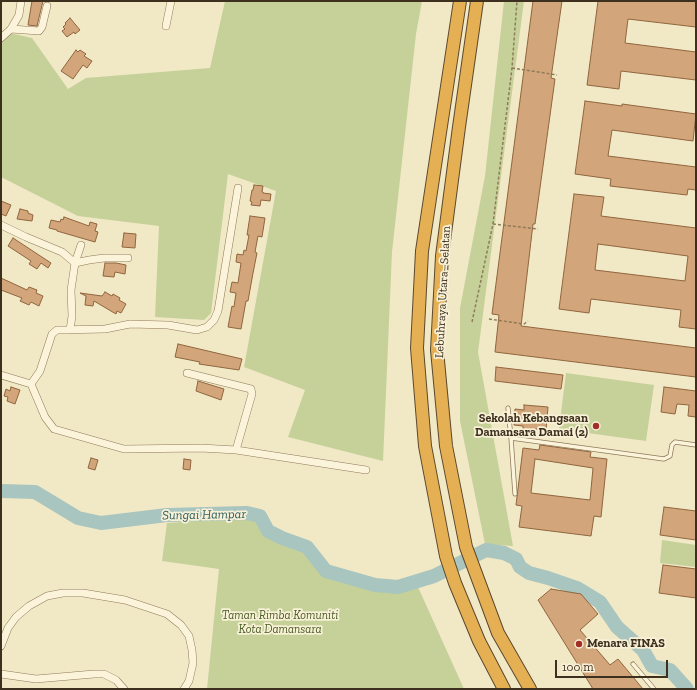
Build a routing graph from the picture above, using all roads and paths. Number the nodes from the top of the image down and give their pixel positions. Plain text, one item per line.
1 (21, 1) edge
2 (171, 1) edge
3 (460, 1) edge
4 (477, 1) edge
5 (517, 1) edge
6 (47, 6) dead end
7 (166, 26) dead end
8 (11, 29) junction
9 (1, 38) edge
10 (512, 68) junction
11 (557, 74) dead end
12 (238, 188) dead end
13 (493, 224) junction
14 (1, 225) edge
15 (538, 230) dead end
16 (81, 245) dead end
17 (128, 258) dead end
18 (75, 263) junction
19 (490, 319) dead end
20 (528, 321) dead end
21 (472, 322) dead end
22 (70, 330) junction
23 (187, 373) dead end
24 (1, 375) edge
25 (32, 384) junction
26 (508, 408) dead end
27 (511, 438) junction
28 (696, 445) edge
29 (236, 450) junction
30 (366, 470) dead end
31 (515, 494) dead end
32 (1, 646) edge
33 (633, 664) dead end
34 (1, 674) edge
35 (124, 689) edge
36 (184, 689) edge
37 (504, 689) edge
38 (530, 689) edge
39 (654, 689) edge

1 - 8 street
2 - 7 street
3 - 37 highway, Lebuhraya Utara–Selatan
4 - 38 highway, Lebuhraya Utara–Selatan
5 - 10 path
6 - 8 street
8 - 9 street
10 - 11 path
10 - 13 path
12 - 22 street
13 - 15 path
13 - 21 path
14 - 18 street
16 - 18 street
17 - 18 street
18 - 22 street
19 - 20 path
22 - 25 street
23 - 29 street
24 - 25 street
25 - 29 street
26 - 27 lane
27 - 28 lane
27 - 31 lane
29 - 30 street
32 - 36 street
33 - 39 lane
34 - 35 street

